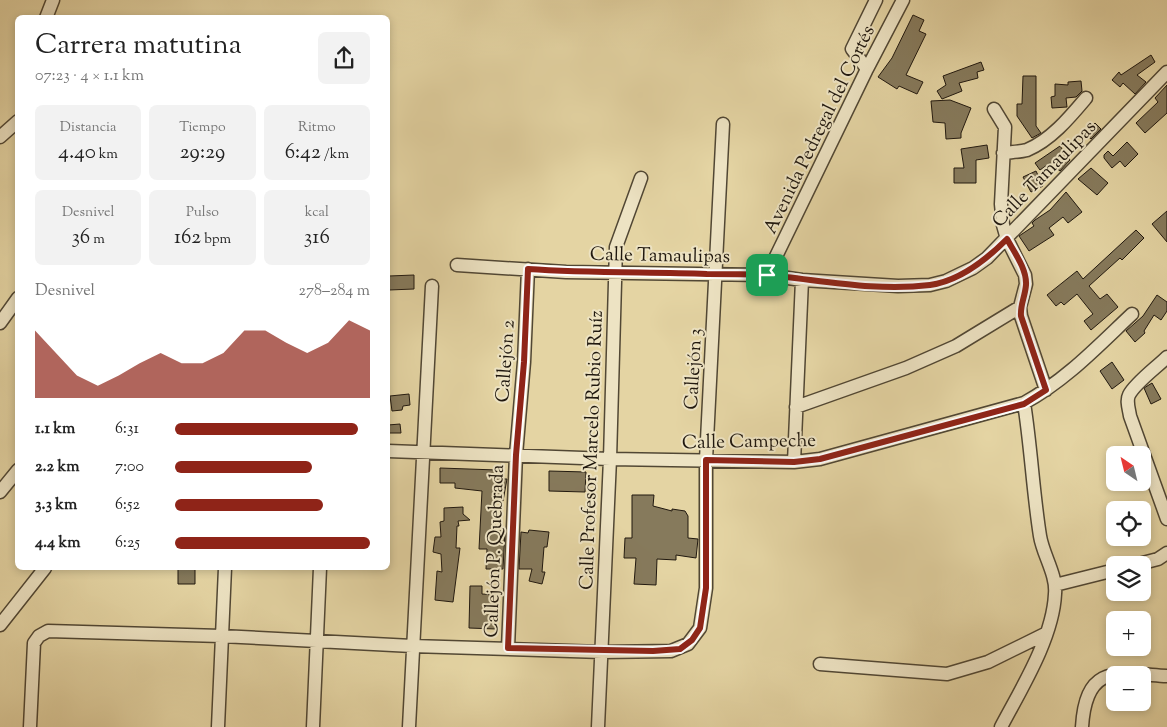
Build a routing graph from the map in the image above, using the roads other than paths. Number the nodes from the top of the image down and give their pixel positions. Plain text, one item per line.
1 (54, 0) edge
2 (876, 0) edge
3 (903, 0) edge
4 (47, 15) edge
5 (867, 69) junction
6 (1167, 72) edge
7 (1086, 98) dead end
8 (994, 109) dead end
9 (15, 123) edge
10 (723, 124) dead end
11 (1, 132) edge
12 (1003, 154) junction
13 (641, 178) dead end
14 (1007, 239) junction
15 (457, 265) dead end
16 (528, 269) junction
17 (615, 272) junction
18 (715, 274) junction
19 (767, 275) junction
20 (802, 280) junction
21 (432, 286) dead end
22 (15, 302) edge
23 (1020, 307) junction
24 (1132, 314) dead end
25 (0, 323) edge
26 (1167, 357) edge
27 (1046, 390) junction
28 (1024, 404) junction
29 (796, 407) junction
30 (390, 451) edge
31 (424, 452) junction
32 (516, 455) junction
33 (610, 459) junction
34 (706, 460) junction
35 (794, 462) junction
36 (15, 474) edge
37 (0, 492) edge
38 (1167, 520) edge
39 (1167, 553) edge
40 (1151, 561) edge
41 (43, 570) edge
42 (224, 570) edge
43 (320, 570) edge
44 (1106, 572) edge
45 (1056, 586) junction
46 (0, 625) edge
47 (1045, 634) junction
48 (221, 636) junction
49 (315, 641) junction
50 (412, 646) junction
51 (508, 648) junction
52 (602, 652) junction
53 (820, 664) dead end
54 (1167, 676) edge
55 (30, 727) edge
56 (218, 727) edge
57 (313, 727) edge
58 (409, 727) edge
59 (598, 727) edge
60 (1000, 727) edge
61 (1082, 727) edge

1 - 4 street
2 - 5 street
3 - 5 street, Avenida Pedregal del Cortés
5 - 19 street, Avenida Pedregal del Cortés
6 - 14 street, Calle Tamaulipas
7 - 12 street
8 - 12 street
9 - 11 street
10 - 18 street, Callejón 3
12 - 14 street
13 - 17 street, Calle Profesor Marcelo Rubio Ruíz
14 - 20 street, Calle Tamaulipas
14 - 23 street
15 - 16 street, Calle Tamaulipas
16 - 17 street, Calle Tamaulipas
16 - 32 street, Callejón 2
17 - 18 street, Calle Tamaulipas
17 - 33 street, Calle Profesor Marcelo Rubio Ruíz
18 - 19 street, Calle Tamaulipas
18 - 34 street, Callejón 3
19 - 20 street, Calle Tamaulipas
20 - 29 street
21 - 31 street
22 - 25 street
23 - 27 street
23 - 29 street
24 - 27 street, Calle Campeche
26 - 38 street
27 - 28 street, Calle Campeche
28 - 35 street, Calle Campeche
28 - 45 street
29 - 35 street
30 - 31 street, Calle Campeche
31 - 32 street, Calle Campeche
31 - 50 street
32 - 33 street, Calle Campeche
32 - 51 street, Callejón P. Quebrada
33 - 34 street, Calle Campeche
33 - 52 street, Calle Profesor Marcelo Rubio Ruíz
34 - 35 street, Calle Campeche
34 - 52 street, Callejón 3
36 - 37 street
39 - 40 street
41 - 46 street
42 - 48 street
43 - 49 street
44 - 45 street
45 - 47 street
47 - 53 street
47 - 60 street
48 - 49 street, Callejón 3
48 - 55 street, Callejón 3
48 - 56 street
49 - 50 street, Callejón 3
49 - 57 street
50 - 51 street, Callejón 3
50 - 58 street
51 - 52 street, Callejón 3
52 - 59 street, Calle Profesor Marcelo Rubio Ruíz
54 - 61 street

